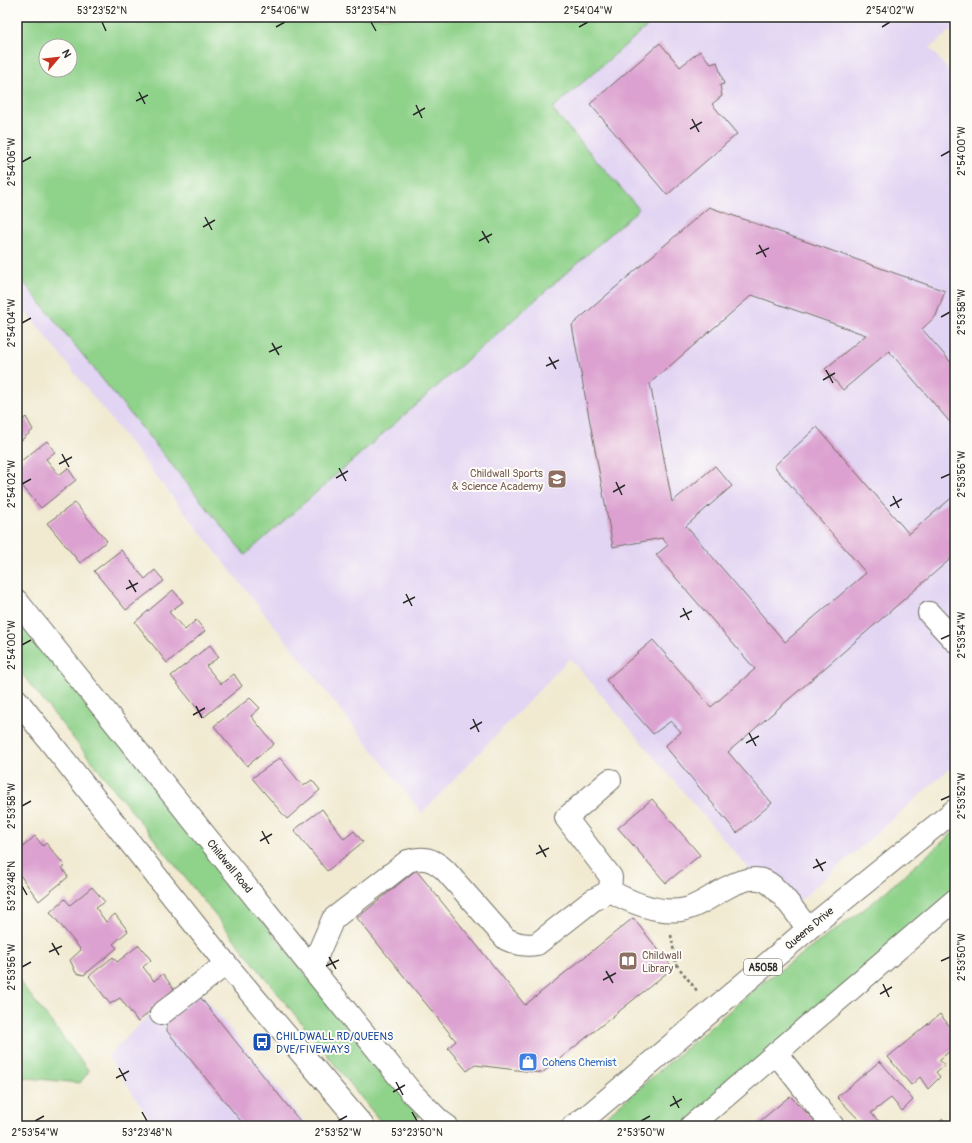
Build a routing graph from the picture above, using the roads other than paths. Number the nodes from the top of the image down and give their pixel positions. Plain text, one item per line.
1 (17, 601) edge
2 (929, 613) dead end
3 (955, 641) edge
4 (17, 700) edge
5 (610, 780) dead end
6 (955, 810) edge
7 (610, 891) junction
8 (955, 900) edge
9 (808, 929) junction
10 (226, 964) junction
11 (313, 969) junction
12 (161, 1014) dead end
13 (776, 1053) junction
14 (363, 1126) edge
15 (447, 1126) edge
16 (573, 1126) edge
17 (690, 1126) edge
18 (833, 1126) edge

1 - 11 main road, Childwall Road
2 - 3 main road
4 - 10 main road
5 - 7 main road
6 - 9 main road, Queens Drive / A5058
7 - 9 main road
7 - 11 main road
8 - 13 main road
9 - 16 main road, Queens Drive / A5058
10 - 12 main road
10 - 14 main road
11 - 15 main road, Childwall Road
13 - 17 main road
13 - 18 main road

